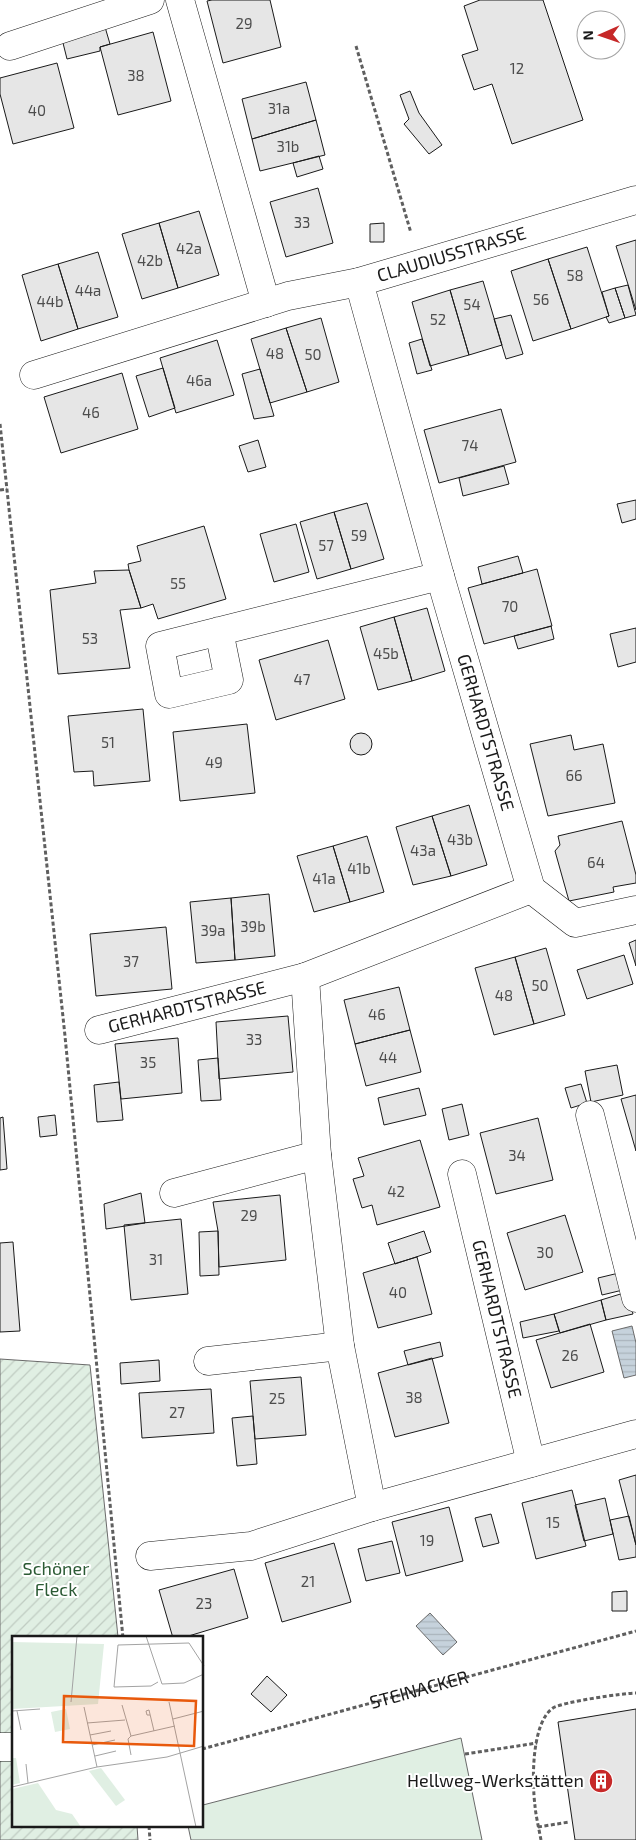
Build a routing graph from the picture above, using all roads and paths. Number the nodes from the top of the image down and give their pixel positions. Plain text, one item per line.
1 (150, 0) edge
2 (180, 0) edge
3 (10, 46) dead end
4 (356, 46) dead end
5 (636, 200) edge
6 (420, 264) junction
7 (358, 282) junction
8 (266, 303) junction
9 (34, 375) dead end
10 (0, 424) edge
11 (7, 489) junction
12 (0, 490) edge
13 (440, 576) junction
14 (219, 632) dead end
15 (531, 889) junction
16 (636, 910) edge
17 (305, 977) junction
18 (99, 1030) dead end
19 (590, 1116) dead end
20 (317, 1155) junction
21 (462, 1174) dead end
22 (174, 1193) dead end
23 (636, 1298) edge
24 (340, 1346) junction
25 (208, 1361) dead end
26 (636, 1434) edge
27 (530, 1463) junction
28 (372, 1507) junction
29 (150, 1556) dead end
30 (636, 1630) edge
31 (123, 1636) edge
32 (636, 1693) edge
33 (537, 1744) junction
34 (204, 1748) edge
35 (465, 1754) dead end
36 (569, 1822) dead end
37 (538, 1827) junction
38 (541, 1840) edge

1 - 3 street
2 - 8 street
4 - 6 path
5 - 6 street, CLAUDIUSSTRASSE
6 - 7 street, CLAUDIUSSTRASSE
7 - 8 street, CLAUDIUSSTRASSE
7 - 13 street, GERHARDTSTRASSE
8 - 9 street, CLAUDIUSSTRASSE
10 - 11 path
11 - 12 path
11 - 31 path
13 - 14 street
13 - 15 street, GERHARDTSTRASSE
15 - 16 street
15 - 17 street, GERHARDTSTRASSE
17 - 18 street, GERHARDTSTRASSE
17 - 20 street
19 - 23 street
20 - 22 street
20 - 24 street
21 - 27 street, GERHARDTSTRASSE
24 - 25 street
24 - 28 street
26 - 27 street
27 - 28 street
28 - 29 street
30 - 34 path, STEINACKER
32 - 33 path
33 - 35 path
33 - 37 path
36 - 37 path
37 - 38 path

